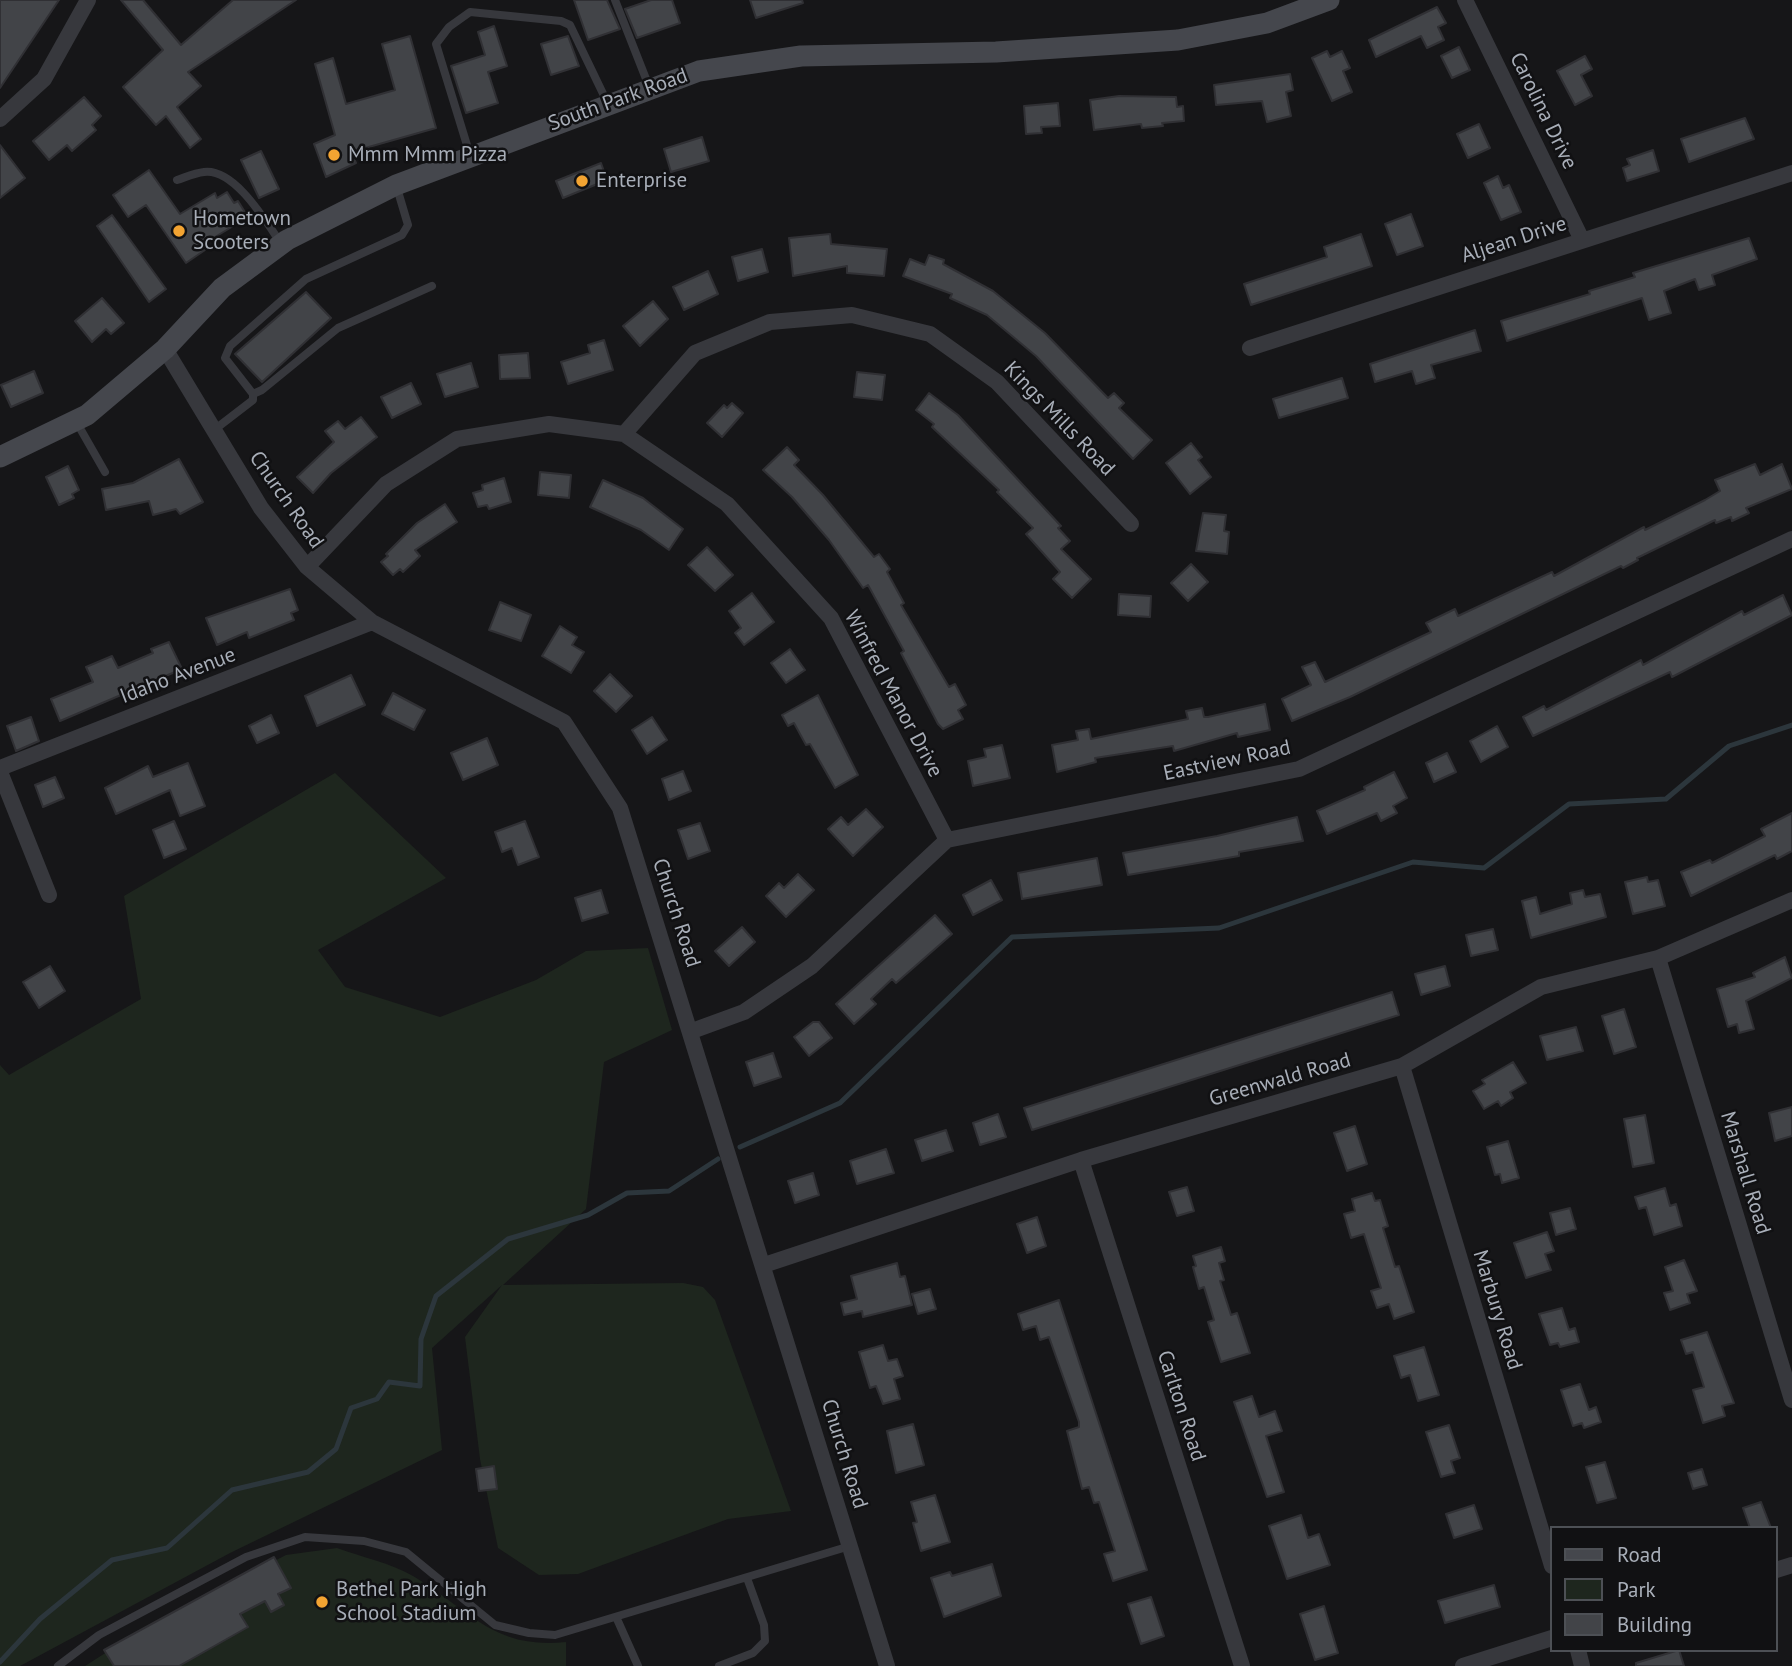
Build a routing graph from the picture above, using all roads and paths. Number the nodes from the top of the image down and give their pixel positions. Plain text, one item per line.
1 (88, 0) edge
2 (615, 0) edge
3 (1329, 0) edge
4 (1465, 0) edge
5 (650, 89) junction
6 (608, 104) junction
7 (0, 118) edge
8 (470, 155) junction
9 (1792, 173) edge
10 (177, 180) dead end
11 (396, 185) junction
12 (1582, 240) junction
13 (282, 244) junction
14 (432, 286) dead end
15 (1250, 348) dead end
16 (165, 349) junction
17 (253, 394) junction
18 (75, 421) junction
19 (214, 430) junction
20 (624, 434) junction
21 (0, 457) edge
22 (104, 472) dead end
23 (1131, 524) dead end
24 (1792, 539) edge
25 (307, 567) junction
26 (372, 622) junction
27 (0, 770) edge
28 (947, 840) junction
29 (50, 894) dead end
30 (1792, 900) edge
31 (1658, 958) junction
32 (692, 1031) junction
33 (1402, 1066) junction
34 (1081, 1160) junction
35 (764, 1265) junction
36 (1792, 1400) edge
37 (850, 1546) junction
38 (1550, 1559) edge
39 (747, 1578) junction
40 (617, 1619) junction
41 (1550, 1639) edge
42 (58, 1666) edge
43 (638, 1666) edge
44 (719, 1666) edge
45 (887, 1666) edge
46 (1242, 1666) edge
47 (1463, 1666) edge

1 - 7 street
2 - 5 lane
3 - 5 main road, South Park Road
4 - 12 street, Carolina Drive
5 - 6 main road, South Park Road
6 - 8 main road, South Park Road
6 - 8 lane
8 - 11 main road, South Park Road
9 - 12 street, Aljean Drive
10 - 13 lane
11 - 13 main road, South Park Road
11 - 17 lane
12 - 15 street, Aljean Drive
13 - 16 main road, South Park Road
14 - 17 lane
16 - 18 main road, South Park Road
16 - 19 street, Church Road
17 - 19 lane
18 - 21 main road, South Park Road
18 - 22 lane
19 - 25 street, Church Road
20 - 23 street, Kings Mills Road
20 - 25 street, Winfred Manor Drive
20 - 28 street, Winfred Manor Drive
24 - 28 street, Eastview Road
25 - 26 street, Church Road
26 - 27 street, Idaho Avenue
26 - 32 street, Church Road
27 - 29 street
28 - 32 street
30 - 31 street, Greenwald Road
31 - 33 street, Greenwald Road
31 - 36 street, Marshall Road
32 - 35 street, Church Road
33 - 34 street, Greenwald Road
33 - 38 street, Marbury Road
34 - 35 street, Greenwald Road
34 - 46 street, Carlton Road
35 - 37 street, Church Road
37 - 39 lane
37 - 45 street, Church Road
39 - 40 lane
39 - 44 lane
40 - 42 lane
40 - 43 lane
41 - 47 street

